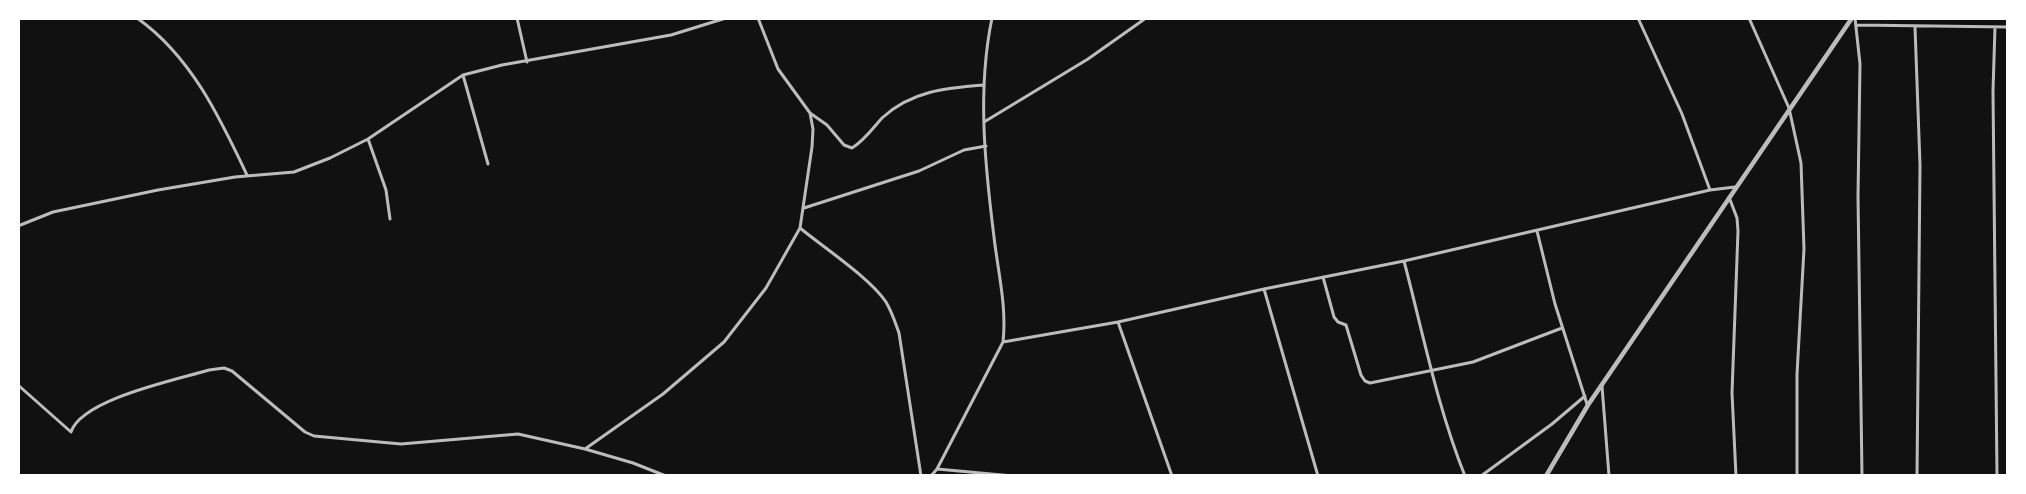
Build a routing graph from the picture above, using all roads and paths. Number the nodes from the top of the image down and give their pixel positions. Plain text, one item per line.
1 (137, 18) edge
2 (518, 18) edge
3 (726, 18) edge
4 (758, 18) edge
5 (992, 18) edge
6 (1146, 18) edge
7 (1638, 18) edge
8 (1749, 18) edge
9 (1853, 18) edge
10 (1857, 25) junction
11 (1915, 27) junction
12 (1995, 27) junction
13 (2008, 27) edge
14 (527, 62) junction
15 (463, 75) junction
16 (983, 85) junction
17 (1789, 108) junction
18 (810, 113) junction
19 (984, 122) junction
20 (368, 139) junction
21 (986, 146) junction
22 (488, 164) dead end
23 (247, 175) junction
24 (1736, 187) junction
25 (1710, 190) junction
26 (1729, 197) junction
27 (803, 208) junction
28 (390, 219) dead end
29 (18, 226) edge
30 (800, 228) junction
31 (1537, 231) junction
32 (1404, 261) junction
33 (1323, 276) junction
34 (1264, 289) junction
35 (1118, 322) junction
36 (1562, 328) junction
37 (1003, 342) junction
38 (1431, 371) junction
39 (18, 385) edge
40 (1602, 386) junction
41 (1586, 396) junction
42 (1588, 405) junction
43 (585, 449) junction
44 (937, 469) junction
45 (920, 475) edge
46 (666, 476) edge
47 (914, 476) edge
48 (931, 476) edge
49 (1013, 476) edge
50 (1172, 476) edge
51 (1318, 476) edge
52 (1466, 476) edge
53 (1481, 476) edge
54 (1546, 476) edge
55 (1609, 476) edge
56 (1736, 476) edge
57 (1797, 476) edge
58 (1862, 476) edge
59 (1917, 476) edge
60 (1997, 476) edge

1 - 23 street
2 - 14 street
3 - 14 street
4 - 18 street
5 - 16 street
6 - 19 street
7 - 25 street
8 - 17 street
9 - 10 street
9 - 17 street
10 - 11 street
10 - 58 street
11 - 12 street
11 - 59 street
12 - 13 street
12 - 60 street
14 - 15 street
15 - 20 street
15 - 22 street
16 - 18 street
16 - 19 street
17 - 24 street
17 - 57 street
18 - 27 street
19 - 21 street
20 - 23 street
20 - 28 street
21 - 27 street
21 - 37 street
23 - 29 street
24 - 25 street
24 - 26 street
25 - 31 street
26 - 40 street
26 - 56 street
27 - 30 street
30 - 43 street
30 - 45 street
31 - 32 street
31 - 36 street
32 - 33 street
32 - 38 street
33 - 34 street
33 - 38 street
34 - 35 street
34 - 51 street
35 - 37 street
35 - 50 street
36 - 38 street
36 - 41 street
37 - 44 street
38 - 52 street
39 - 43 street
40 - 42 street
40 - 55 street
41 - 42 street
41 - 53 street
42 - 54 street
43 - 46 street
44 - 48 street
44 - 49 street
45 - 47 street

